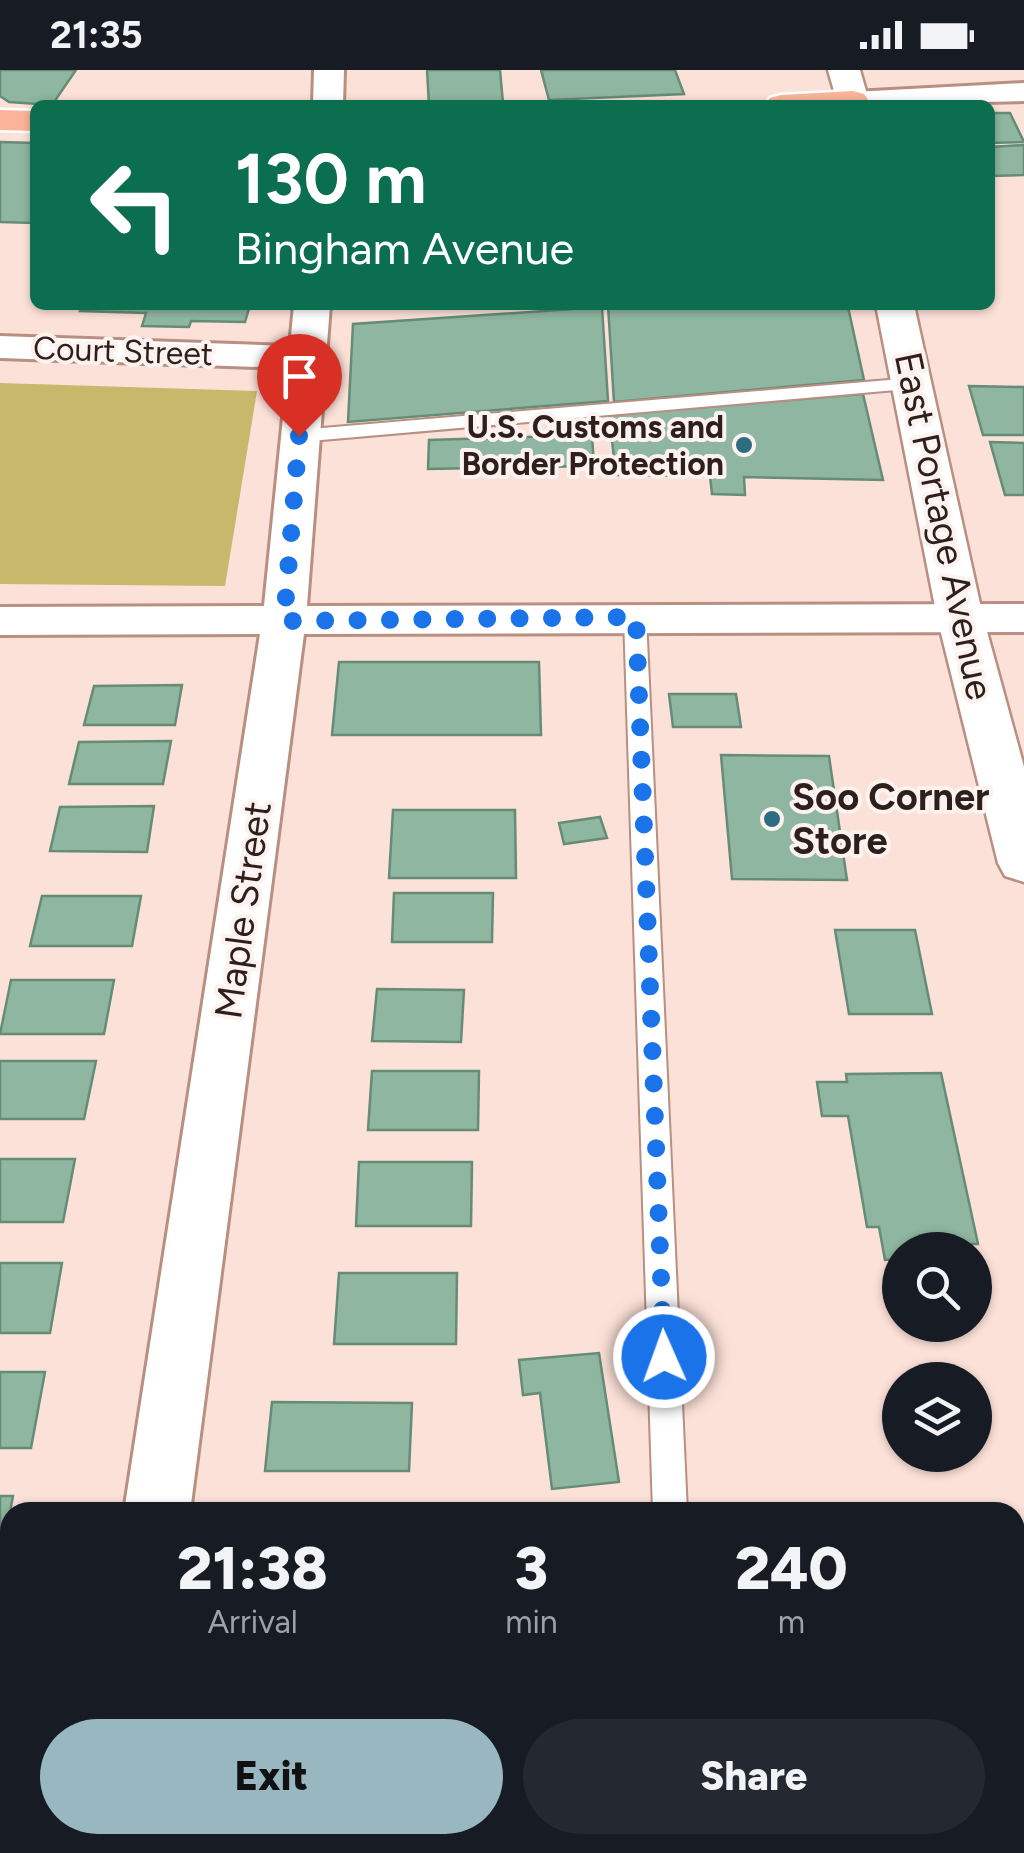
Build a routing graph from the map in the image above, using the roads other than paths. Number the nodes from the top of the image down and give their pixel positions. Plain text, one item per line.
1 (328, 70) edge
2 (844, 70) edge
3 (1024, 92) edge
4 (328, 100) edge
5 (853, 100) edge
6 (900, 100) edge
7 (0, 120) edge
8 (30, 121) edge
9 (311, 310) edge
10 (896, 310) edge
11 (0, 347) edge
12 (306, 358) junction
13 (912, 384) junction
14 (299, 436) junction
15 (636, 617) junction
16 (960, 618) junction
17 (1024, 618) edge
18 (0, 621) edge
19 (284, 621) junction
20 (1024, 864) edge
21 (158, 1502) edge
22 (670, 1502) edge

1 - 4 street
2 - 5 main road
3 - 6 street
7 - 8 main road
9 - 12 street, Maple Street
10 - 13 main road, East Portage Avenue
11 - 12 street, Court Street
12 - 14 street, Maple Street
13 - 14 lane
13 - 16 main road, East Portage Avenue
14 - 19 street, Maple Street
15 - 16 street
15 - 19 street
15 - 22 lane
16 - 17 street
16 - 20 main road, East Portage Avenue
18 - 19 street
19 - 21 street, Maple Street

